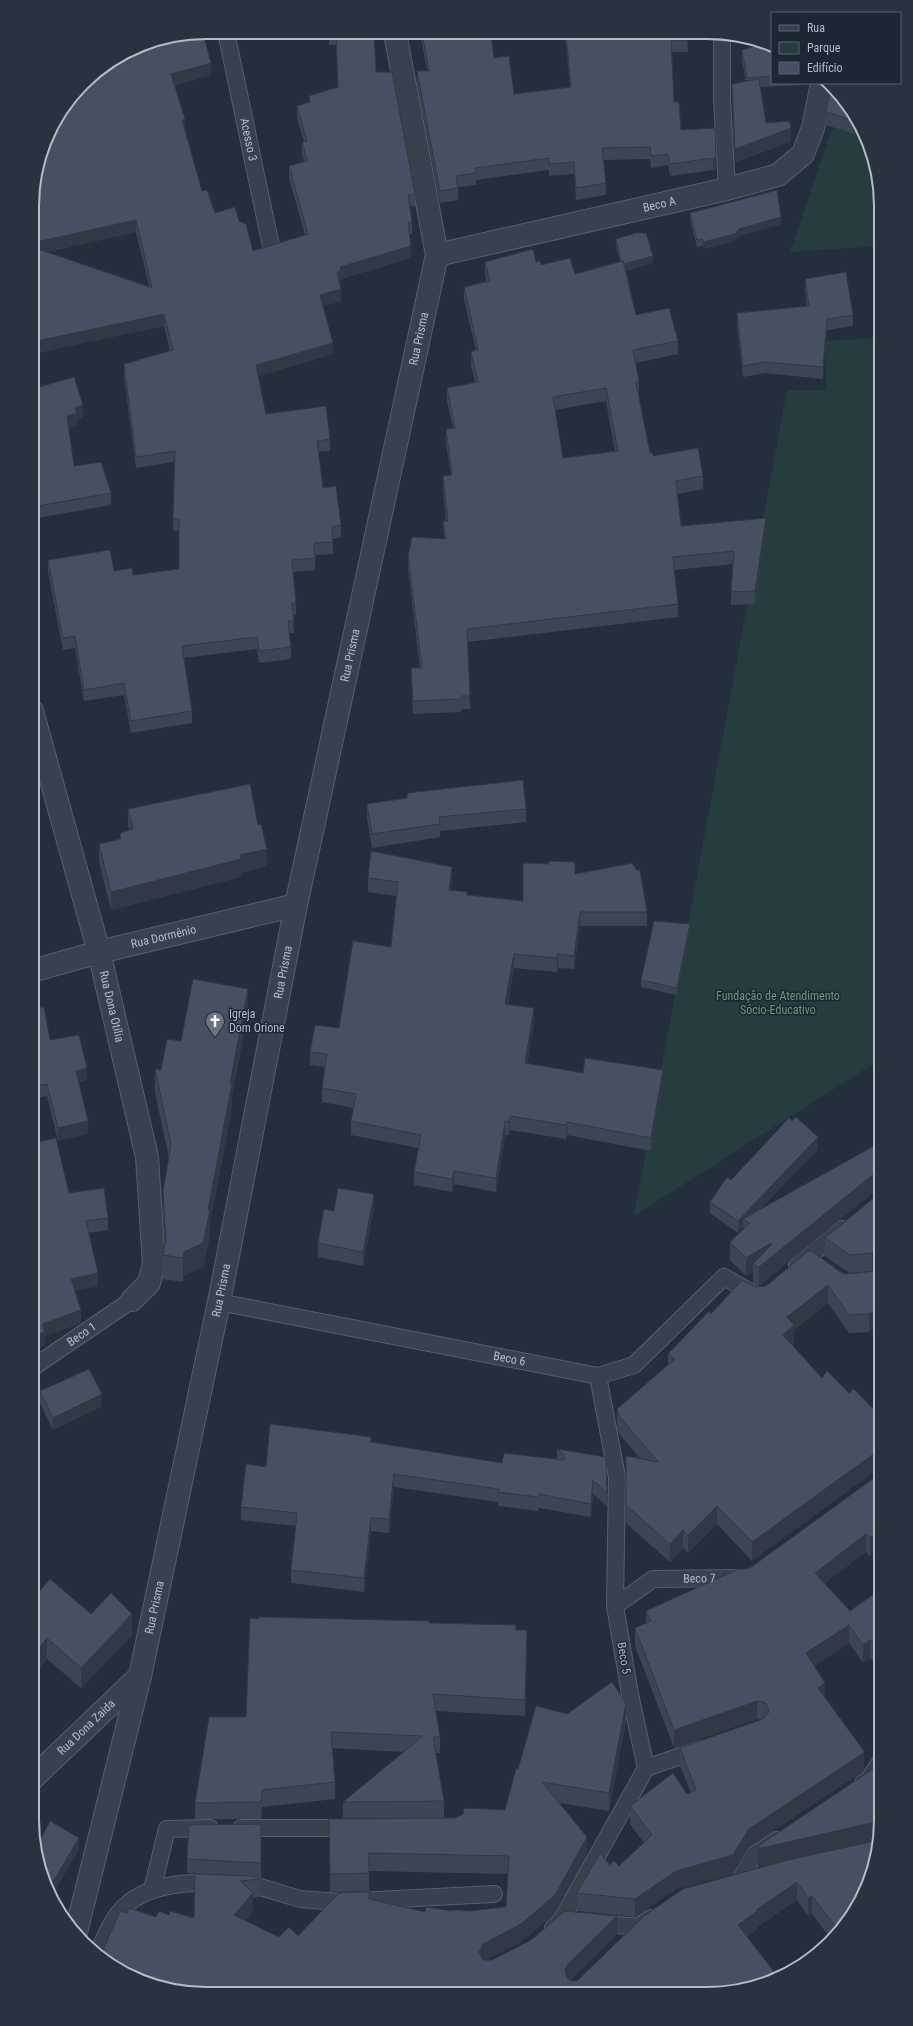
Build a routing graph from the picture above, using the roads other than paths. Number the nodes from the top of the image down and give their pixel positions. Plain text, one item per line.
1 (227, 39) edge
2 (396, 39) edge
3 (722, 39) edge
4 (822, 85) edge
5 (727, 189) junction
6 (271, 246) edge
7 (437, 256) junction
8 (39, 736) edge
9 (296, 905) junction
10 (99, 952) junction
11 (39, 969) edge
12 (855, 1218) edge
13 (788, 1274) edge
14 (766, 1293) edge
15 (132, 1300) joint
16 (219, 1302) junction
17 (39, 1363) edge
18 (598, 1376) junction
19 (750, 1573) edge
20 (615, 1606) junction
21 (140, 1676) junction
22 (717, 1743) edge
23 (646, 1768) junction
24 (39, 1772) edge
25 (874, 1772) edge
26 (850, 1792) edge
27 (367, 1828) edge
28 (792, 1830) edge
29 (759, 1876) edge
30 (152, 1890) junction
31 (494, 1894) dead end
32 (662, 1910) edge
33 (562, 1919) junction
34 (77, 1926) edge
35 (638, 1927) junction
36 (539, 1940) edge
37 (622, 1943) edge
38 (100, 1949) edge

1 - 6 lane, Acesso 3
2 - 7 street, Rua Prisma
3 - 5 lane
4 - 5 street, Beco A
5 - 7 street, Beco A
7 - 9 street, Rua Prisma
8 - 10 street, Rua Dona Otília
9 - 10 street, Rua Dormênio
9 - 16 street, Rua Prisma
10 - 11 street, Rua Dormênio
10 - 15 street, Rua Dona Otília
12 - 13 lane
14 - 18 lane, Beco 6
15 - 17 lane, Beco 1
16 - 18 lane, Beco 6
16 - 21 street, Rua Prisma
18 - 20 lane, Beco 5
19 - 20 lane, Beco 7
20 - 23 lane, Beco 5
21 - 24 street, Rua Dona Zaida
21 - 34 street, Rua Prisma
22 - 23 lane
23 - 33 lane
25 - 26 lane
27 - 30 lane
28 - 29 lane
30 - 31 lane
30 - 38 lane
32 - 35 lane
33 - 35 lane
33 - 36 lane
35 - 37 lane

